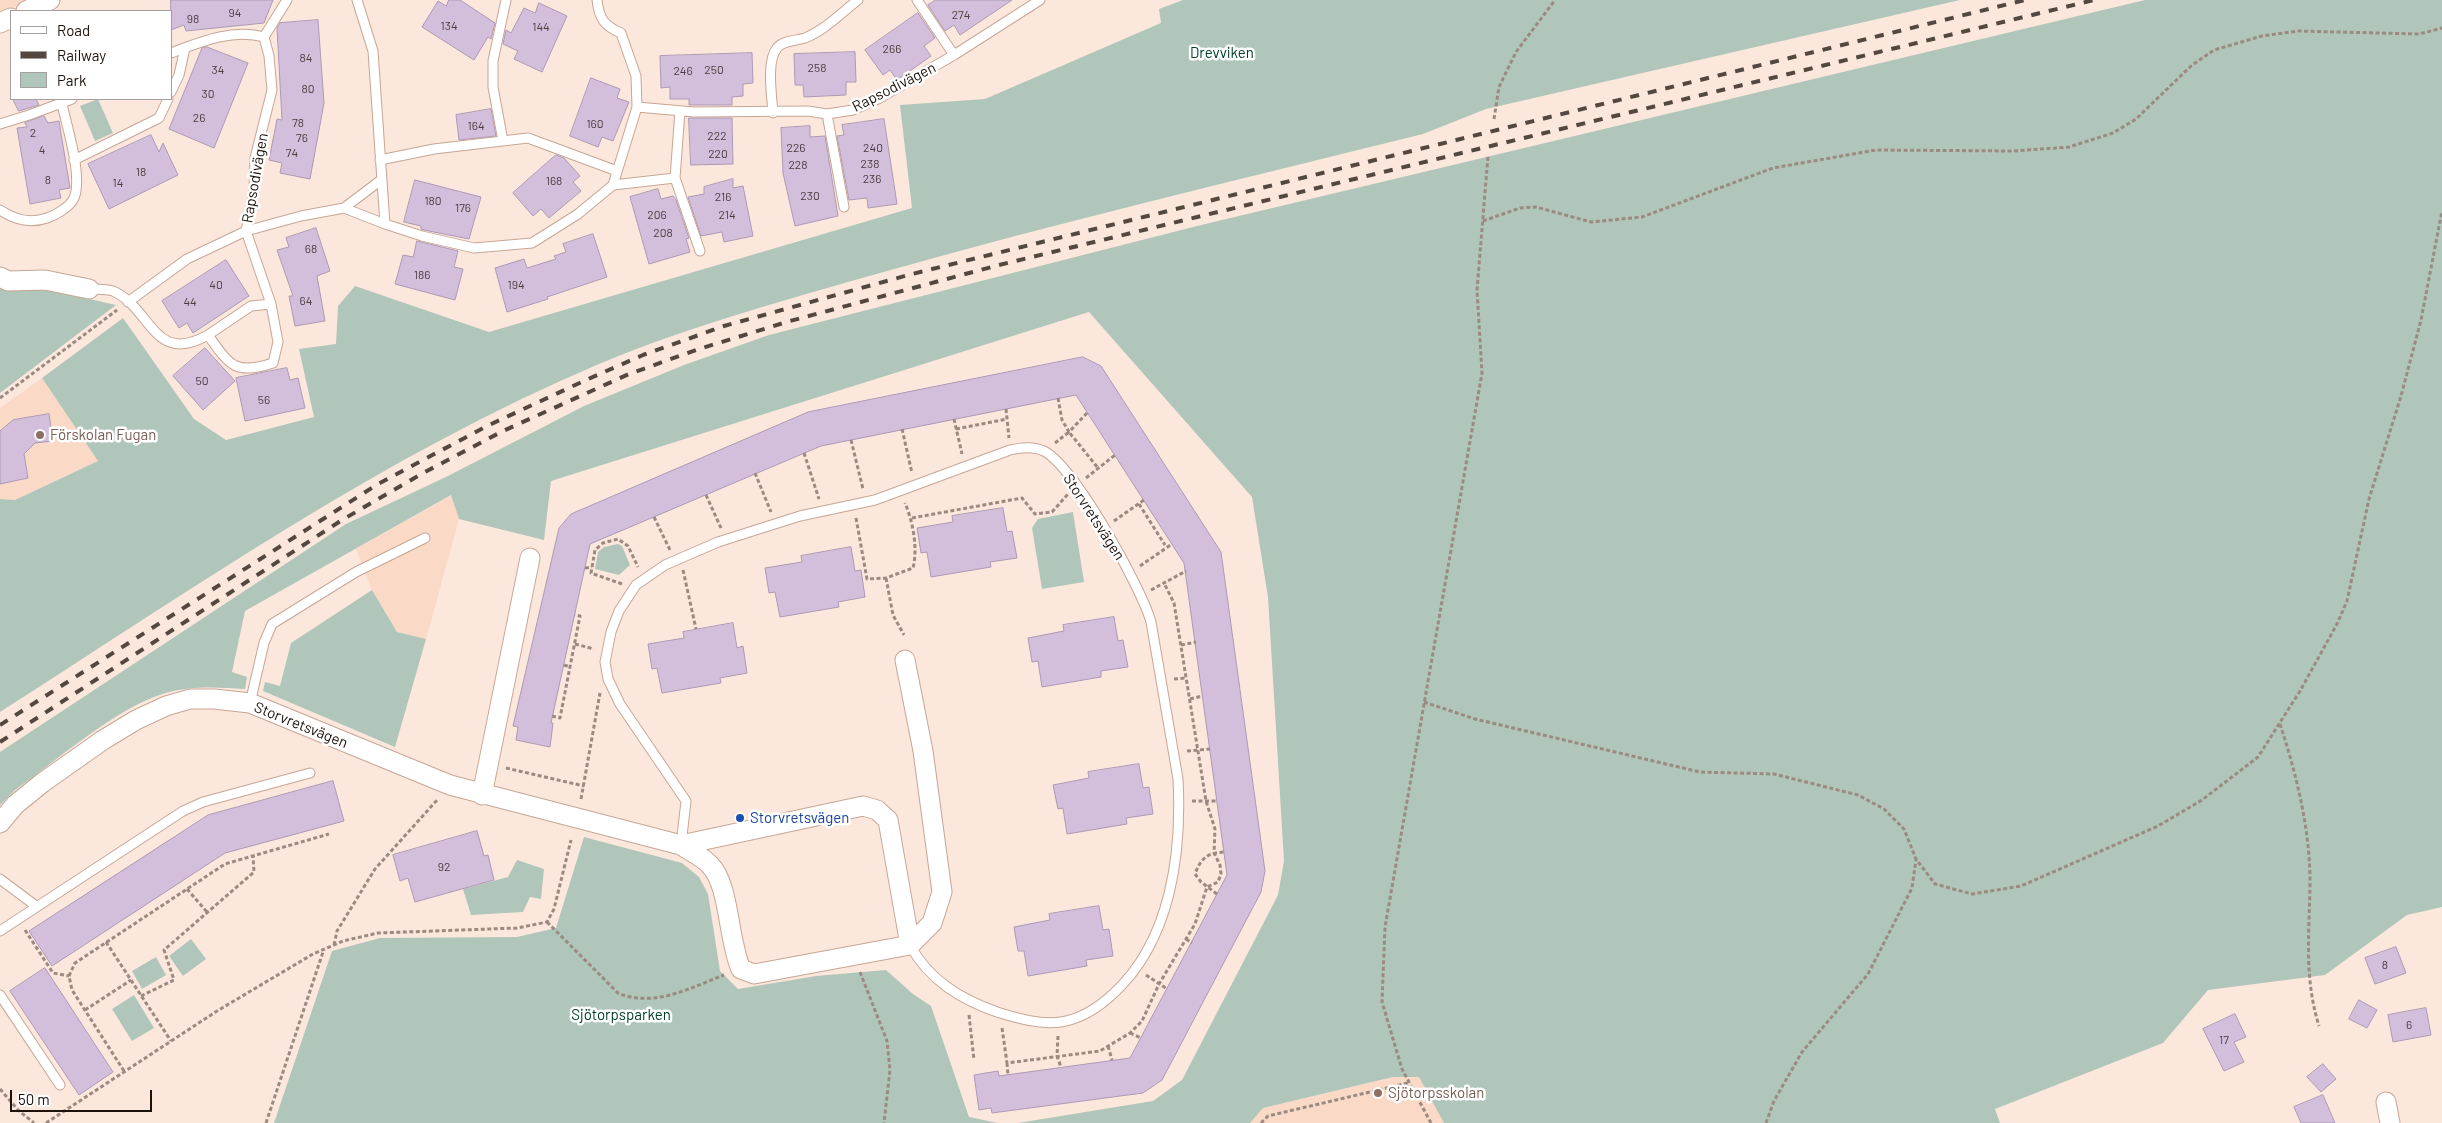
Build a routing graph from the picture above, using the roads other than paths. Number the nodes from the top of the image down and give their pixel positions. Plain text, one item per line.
1 (50, 0) edge
2 (287, 0) edge
3 (357, 0) edge
4 (506, 0) edge
5 (597, 0) edge
6 (858, 0) edge
7 (917, 0) edge
8 (1040, 0) edge
9 (28, 10) edge
10 (264, 36) junction
11 (185, 48) junction
12 (172, 53) edge
13 (954, 55) junction
14 (172, 90) edge
15 (70, 100) edge
16 (167, 100) edge
17 (62, 104) junction
18 (637, 107) junction
19 (680, 111) junction
20 (773, 112) junction
21 (827, 114) junction
22 (0, 124) edge
23 (503, 141) junction
24 (74, 160) junction
25 (380, 160) junction
26 (617, 171) junction
27 (674, 178) junction
28 (381, 180) junction
29 (613, 185) junction
30 (844, 207) dead end
31 (344, 208) junction
32 (0, 210) edge
33 (385, 224) junction
34 (246, 231) junction
35 (700, 251) dead end
36 (0, 277) edge
37 (89, 289) joint
38 (128, 302) junction
39 (271, 304) junction
40 (208, 335) junction
41 (425, 538) dead end
42 (530, 558) dead end
43 (905, 660) dead end
44 (250, 704) junction
45 (310, 773) dead end
46 (482, 795) junction
47 (0, 823) edge
48 (681, 845) junction
49 (0, 879) edge
50 (36, 906) junction
51 (0, 931) edge
52 (910, 945) junction
53 (0, 995) edge
54 (60, 1085) dead end
55 (2386, 1102) dead end
56 (2390, 1123) edge

1 - 9 street
2 - 10 lane
3 - 25 lane
4 - 23 lane
5 - 18 lane
6 - 20 lane
7 - 13 lane, Rapsodivägen
8 - 13 lane, Rapsodivägen
10 - 11 lane
10 - 34 lane, Rapsodivägen
11 - 12 lane
11 - 14 lane
13 - 21 lane, Rapsodivägen
15 - 17 lane
16 - 24 lane
17 - 22 lane
17 - 24 lane
18 - 19 lane, Rapsodivägen
18 - 26 lane
19 - 20 lane, Rapsodivägen
19 - 27 lane
20 - 21 lane, Rapsodivägen
21 - 30 lane
23 - 25 lane
23 - 26 lane
24 - 32 lane
25 - 28 lane
26 - 29 lane
27 - 29 lane
27 - 35 lane
28 - 31 lane, Rapsodivägen
28 - 33 lane
29 - 33 lane
31 - 33 lane
31 - 34 lane, Rapsodivägen
34 - 38 lane, Rapsodivägen
34 - 39 lane, Rapsodivägen
36 - 37 street
37 - 38 lane
38 - 40 lane
39 - 40 lane
39 - 40 lane, Rapsodivägen
41 - 44 lane
42 - 46 street
43 - 52 street
44 - 46 street, Storvretsvägen
44 - 47 street, Storvretsvägen
45 - 50 lane
46 - 48 street, Storvretsvägen
48 - 52 street, Storvretsvägen
48 - 52 street, Storvretsvägen
48 - 52 lane, Storvretsvägen
49 - 50 lane
50 - 51 lane
53 - 54 lane
55 - 56 street

